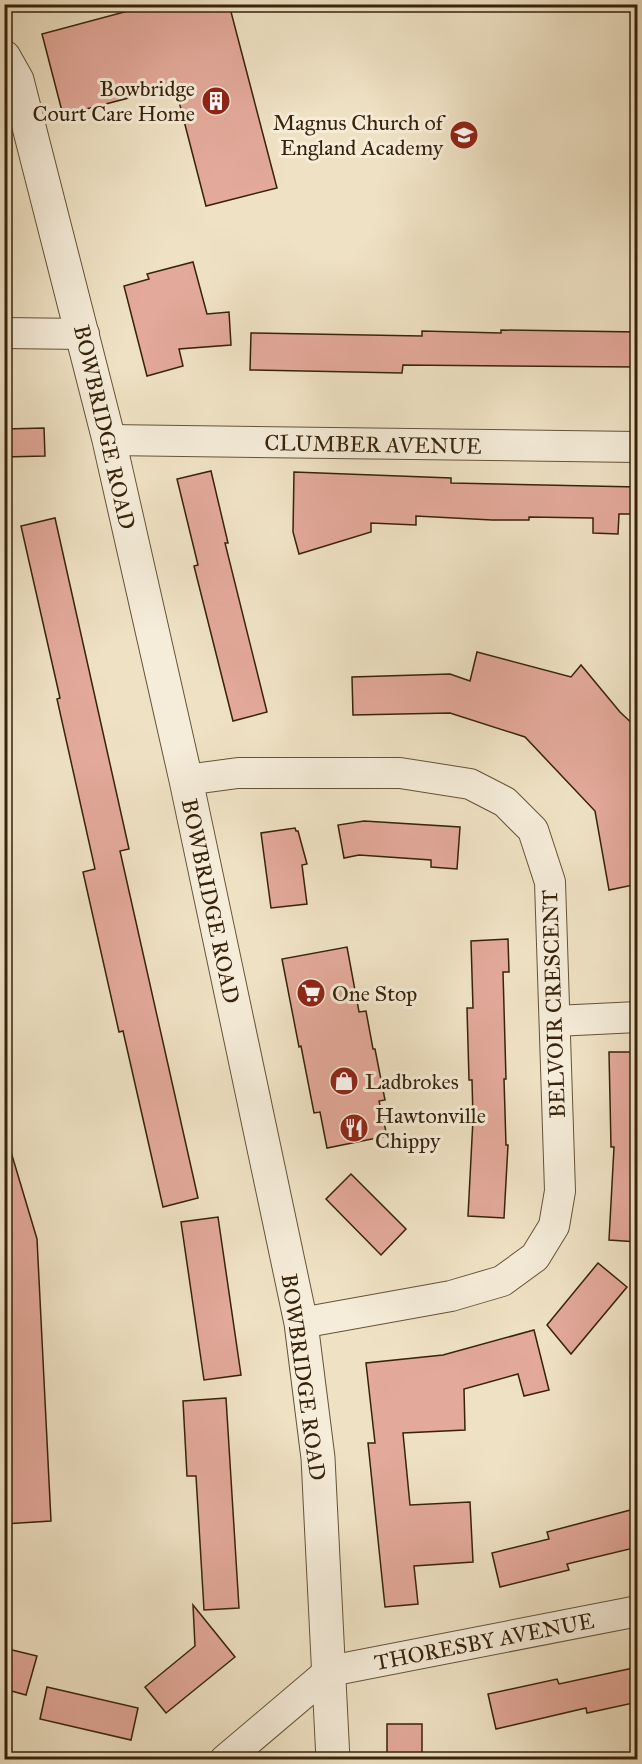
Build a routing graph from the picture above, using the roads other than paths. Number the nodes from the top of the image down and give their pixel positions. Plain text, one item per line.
1 (4, 57) edge
2 (4, 333) edge
3 (84, 334) junction
4 (109, 441) junction
5 (638, 447) edge
6 (186, 780) junction
7 (638, 1017) edge
8 (555, 1021) junction
9 (301, 1323) junction
10 (638, 1611) edge
11 (330, 1671) junction
12 (225, 1760) edge
13 (333, 1760) edge

1 - 3 street, BOWBRIDGE ROAD
2 - 3 street
3 - 4 street, BOWBRIDGE ROAD
4 - 5 street, CLUMBER AVENUE
4 - 6 street, BOWBRIDGE ROAD
6 - 8 street, BELVOIR CRESCENT
6 - 9 street, BOWBRIDGE ROAD
7 - 8 street
8 - 9 street, BELVOIR CRESCENT
9 - 11 street, BOWBRIDGE ROAD
10 - 11 street, THORESBY AVENUE
11 - 12 street
11 - 13 street, BOWBRIDGE ROAD

